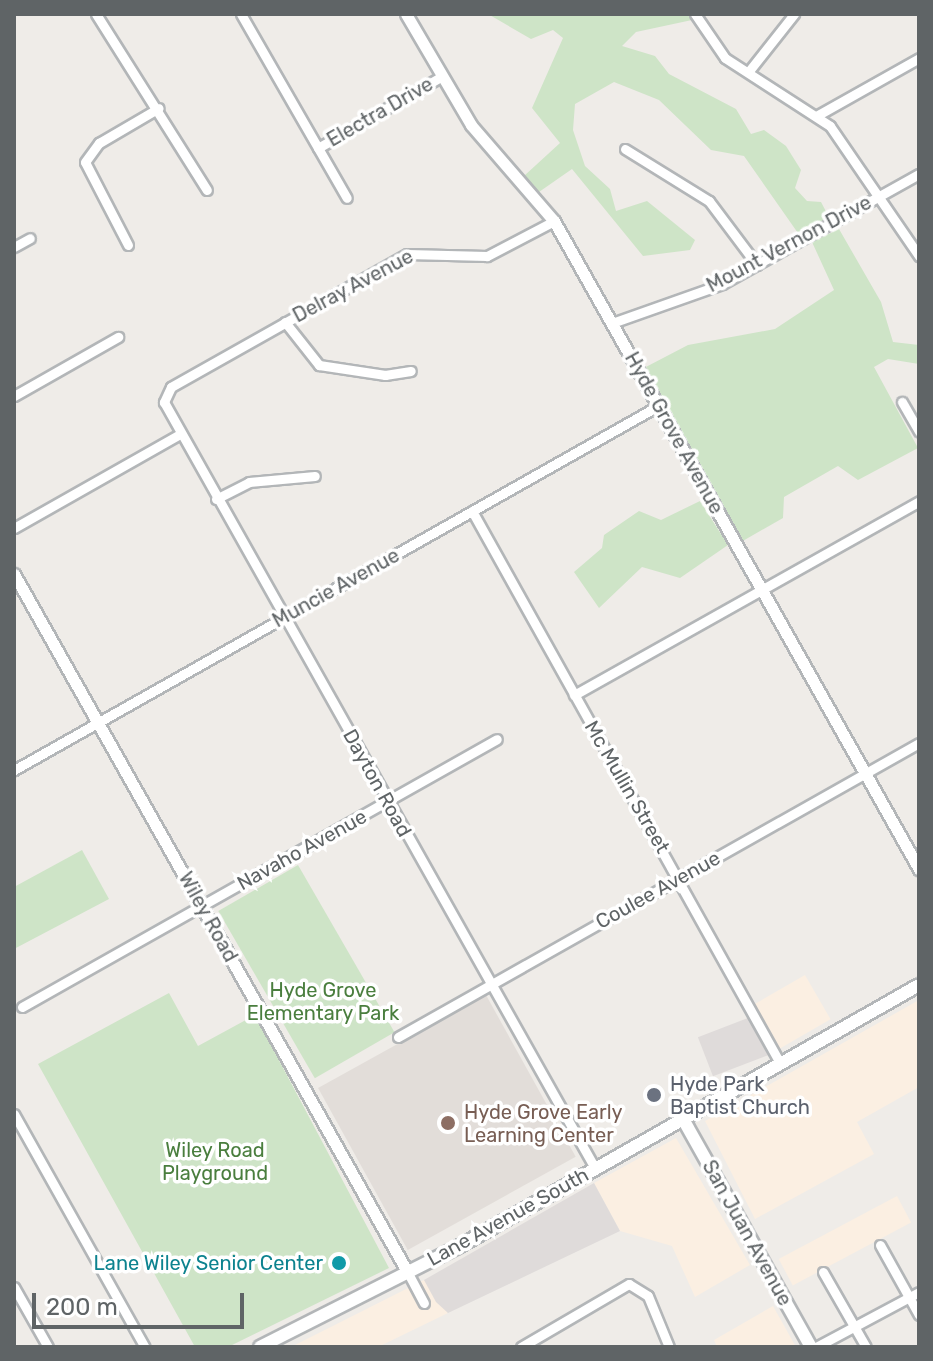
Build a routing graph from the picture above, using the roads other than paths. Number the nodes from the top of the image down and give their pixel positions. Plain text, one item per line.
1 (96, 14) edge
2 (241, 14) edge
3 (406, 14) edge
4 (695, 14) edge
5 (794, 14) edge
6 (919, 58) edge
7 (749, 71) junction
8 (442, 76) junction
9 (159, 108) junction
10 (818, 115) junction
11 (318, 148) junction
12 (625, 149) dead end
13 (919, 174) edge
14 (207, 190) dead end
15 (347, 198) dead end
16 (876, 198) junction
17 (554, 221) junction
18 (30, 238) dead end
19 (128, 245) dead end
20 (14, 247) edge
21 (919, 256) edge
22 (757, 265) junction
23 (285, 322) junction
24 (612, 323) junction
25 (118, 337) dead end
26 (411, 371) dead end
27 (14, 396) edge
28 (164, 396) joint
29 (902, 402) dead end
30 (658, 406) junction
31 (919, 432) edge
32 (180, 434) junction
33 (315, 476) dead end
34 (216, 499) junction
35 (919, 501) edge
36 (472, 511) junction
37 (14, 528) edge
38 (14, 574) edge
39 (762, 589) junction
40 (284, 618) junction
41 (574, 695) junction
42 (98, 723) junction
43 (497, 739) dead end
44 (919, 743) edge
45 (14, 770) edge
46 (865, 773) junction
47 (387, 802) junction
48 (919, 869) edge
49 (679, 878) junction
50 (202, 906) junction
51 (491, 984) junction
52 (919, 985) edge
53 (22, 1007) dead end
54 (398, 1037) dead end
55 (780, 1063) junction
56 (14, 1114) edge
57 (683, 1119) junction
58 (595, 1168) junction
59 (880, 1245) dead end
60 (823, 1272) dead end
61 (408, 1273) junction
62 (14, 1287) edge
63 (914, 1295) edge
64 (424, 1303) dead end
65 (919, 1315) edge
66 (855, 1327) junction
67 (48, 1347) edge
68 (145, 1347) edge
69 (260, 1347) edge
70 (521, 1347) edge
71 (669, 1347) edge
72 (814, 1347) edge
73 (866, 1347) edge

1 - 9 street
2 - 11 street
3 - 8 street, Hyde Grove Avenue
4 - 7 street
5 - 7 street
6 - 10 street
7 - 10 street
8 - 11 street, Electra Drive
8 - 17 street, Hyde Grove Avenue
9 - 14 street
9 - 19 street
10 - 16 street
11 - 15 street
12 - 22 street
13 - 16 street, Mount Vernon Drive
16 - 21 street
16 - 22 street, Mount Vernon Drive
17 - 23 street, Delray Avenue
17 - 24 street, Hyde Grove Avenue
18 - 20 street
22 - 24 street, Mount Vernon Drive
23 - 26 street
23 - 28 street, Delray Avenue
24 - 30 street, Hyde Grove Avenue
25 - 27 street
28 - 32 street, Dayton Road
29 - 31 street
30 - 36 street, Muncie Avenue
30 - 39 street, Hyde Grove Avenue
32 - 34 street, Dayton Road
32 - 37 street
33 - 34 street
34 - 40 street, Dayton Road
35 - 39 street
36 - 40 street, Muncie Avenue
36 - 41 street, Mc Mullin Street
38 - 42 street, Wiley Road
39 - 41 street
39 - 46 street, Hyde Grove Avenue
40 - 42 street, Muncie Avenue
40 - 47 street, Dayton Road
41 - 49 street, Mc Mullin Street
42 - 45 street, Muncie Avenue
42 - 50 street, Wiley Road
43 - 47 street, Navaho Avenue
44 - 46 street, Coulee Avenue
46 - 48 street, Hyde Grove Avenue
46 - 49 street, Coulee Avenue
47 - 50 street, Navaho Avenue
47 - 51 street, Dayton Road
49 - 51 street, Coulee Avenue
49 - 55 street, Mc Mullin Street
50 - 53 street, Navaho Avenue
50 - 61 street, Wiley Road
51 - 54 street, Coulee Avenue
51 - 58 street, Dayton Road
52 - 55 main road, Lane Avenue South
55 - 57 main road, Lane Avenue South
56 - 68 street
57 - 58 main road, Lane Avenue South
57 - 72 main road, San Juan Avenue
58 - 61 main road, Lane Avenue South
59 - 63 street
60 - 66 street
61 - 64 street, Wiley Road
61 - 69 main road, Lane Avenue South
62 - 67 street
63 - 65 street
63 - 66 street
66 - 72 street
66 - 73 street
70 - 71 street

